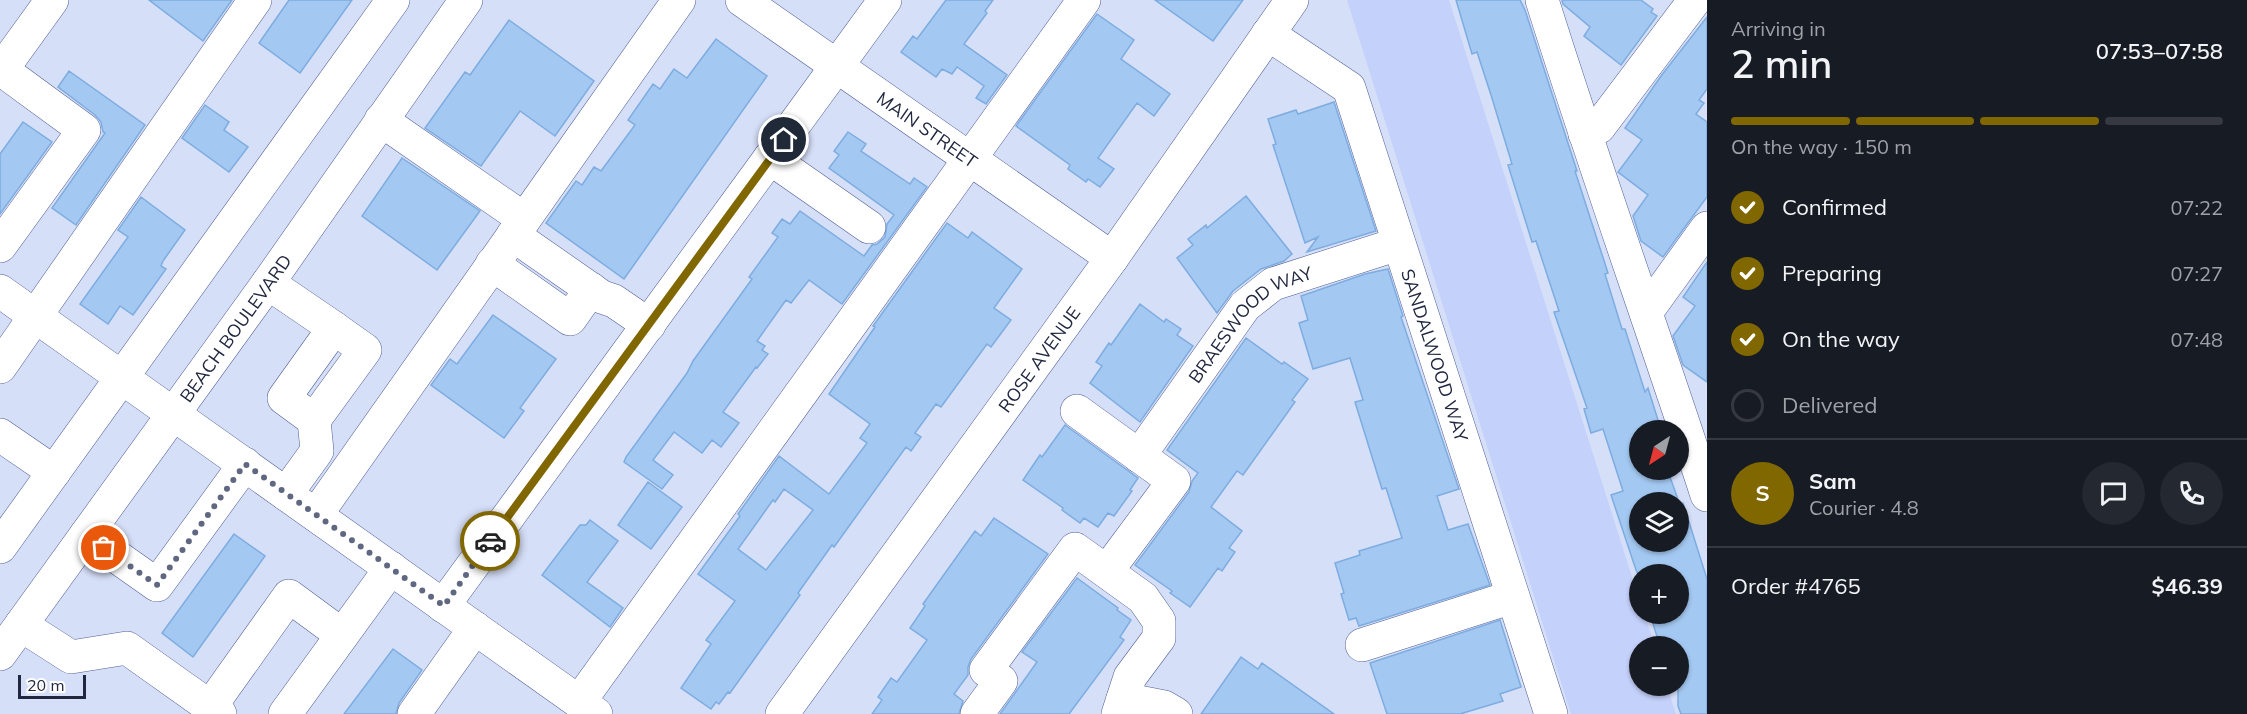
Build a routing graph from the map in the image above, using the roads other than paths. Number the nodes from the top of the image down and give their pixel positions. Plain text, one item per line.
1 (52, 0) edge
2 (255, 0) edge
3 (393, 0) edge
4 (466, 0) edge
5 (679, 0) edge
6 (742, 0) edge
7 (885, 0) edge
8 (1084, 0) edge
9 (1292, 0) edge
10 (1542, 0) edge
11 (1698, 3) edge
12 (1268, 34) junction
13 (838, 66) junction
14 (1, 71) edge
15 (381, 120) junction
16 (1585, 134) junction
17 (770, 158) junction
18 (970, 158) junction
19 (869, 226) dead end
20 (1707, 228) edge
21 (521, 232) junction
22 (1398, 244) junction
23 (0, 246) edge
24 (1112, 258) junction
25 (499, 269) junction
26 (268, 283) junction
27 (0, 291) edge
28 (602, 295) junction
29 (1647, 310) junction
30 (35, 315) junction
31 (649, 325) junction
32 (0, 368) edge
33 (122, 377) junction
34 (1077, 411) dead end
35 (173, 414) junction
36 (0, 435) edge
37 (1139, 456) junction
38 (245, 464) junction
39 (54, 472) junction
40 (286, 494) junction
41 (1707, 495) edge
42 (316, 515) junction
43 (86, 535) junction
44 (0, 548) edge
45 (390, 568) junction
46 (1107, 571) junction
47 (1512, 597) junction
48 (444, 606) junction
49 (21, 625) junction
50 (475, 628) junction
51 (342, 635) junction
52 (1362, 645) dead end
53 (0, 654) edge
54 (1121, 706) edge
55 (588, 708) edge
56 (215, 710) edge
57 (285, 714) edge
58 (414, 714) edge
59 (782, 714) edge
60 (977, 714) edge
61 (1176, 714) edge
62 (1551, 714) edge

1 - 14 street
2 - 30 street
3 - 33 street
4 - 15 street, BEACH BOULEVARD
5 - 21 street
6 - 13 street, MAIN STREET
7 - 13 street
8 - 18 street
9 - 12 street, ROSE AVENUE
10 - 16 street
11 - 16 street
12 - 22 street, SANDALWOOD WAY
12 - 24 street, ROSE AVENUE
13 - 17 street
13 - 18 street, MAIN STREET
14 - 23 street
15 - 21 street
15 - 26 street, BEACH BOULEVARD
16 - 29 street
17 - 19 street
17 - 31 street
18 - 24 street, MAIN STREET
18 - 55 street
20 - 29 street
21 - 25 street
21 - 28 street
22 - 37 street, BRAESWOOD WAY
22 - 47 street, SANDALWOOD WAY
24 - 59 street, ROSE AVENUE
25 - 28 street
25 - 42 street
26 - 35 street, BEACH BOULEVARD
26 - 40 street
27 - 30 street
28 - 31 street
29 - 41 street
30 - 32 street
30 - 33 street
31 - 48 street
33 - 35 street
33 - 39 street
34 - 37 street
35 - 38 street
35 - 43 street, BEACH BOULEVARD
36 - 39 street
37 - 46 street
38 - 40 street
38 - 43 street
39 - 44 street
40 - 42 street
42 - 45 street
43 - 49 street, BEACH BOULEVARD
45 - 48 street
45 - 51 street
46 - 54 street
46 - 60 street
47 - 52 street
47 - 62 street, SANDALWOOD WAY
48 - 50 street
49 - 53 street, BEACH BOULEVARD
49 - 56 street
50 - 55 street
50 - 58 street
51 - 56 street
51 - 57 street
54 - 61 street

